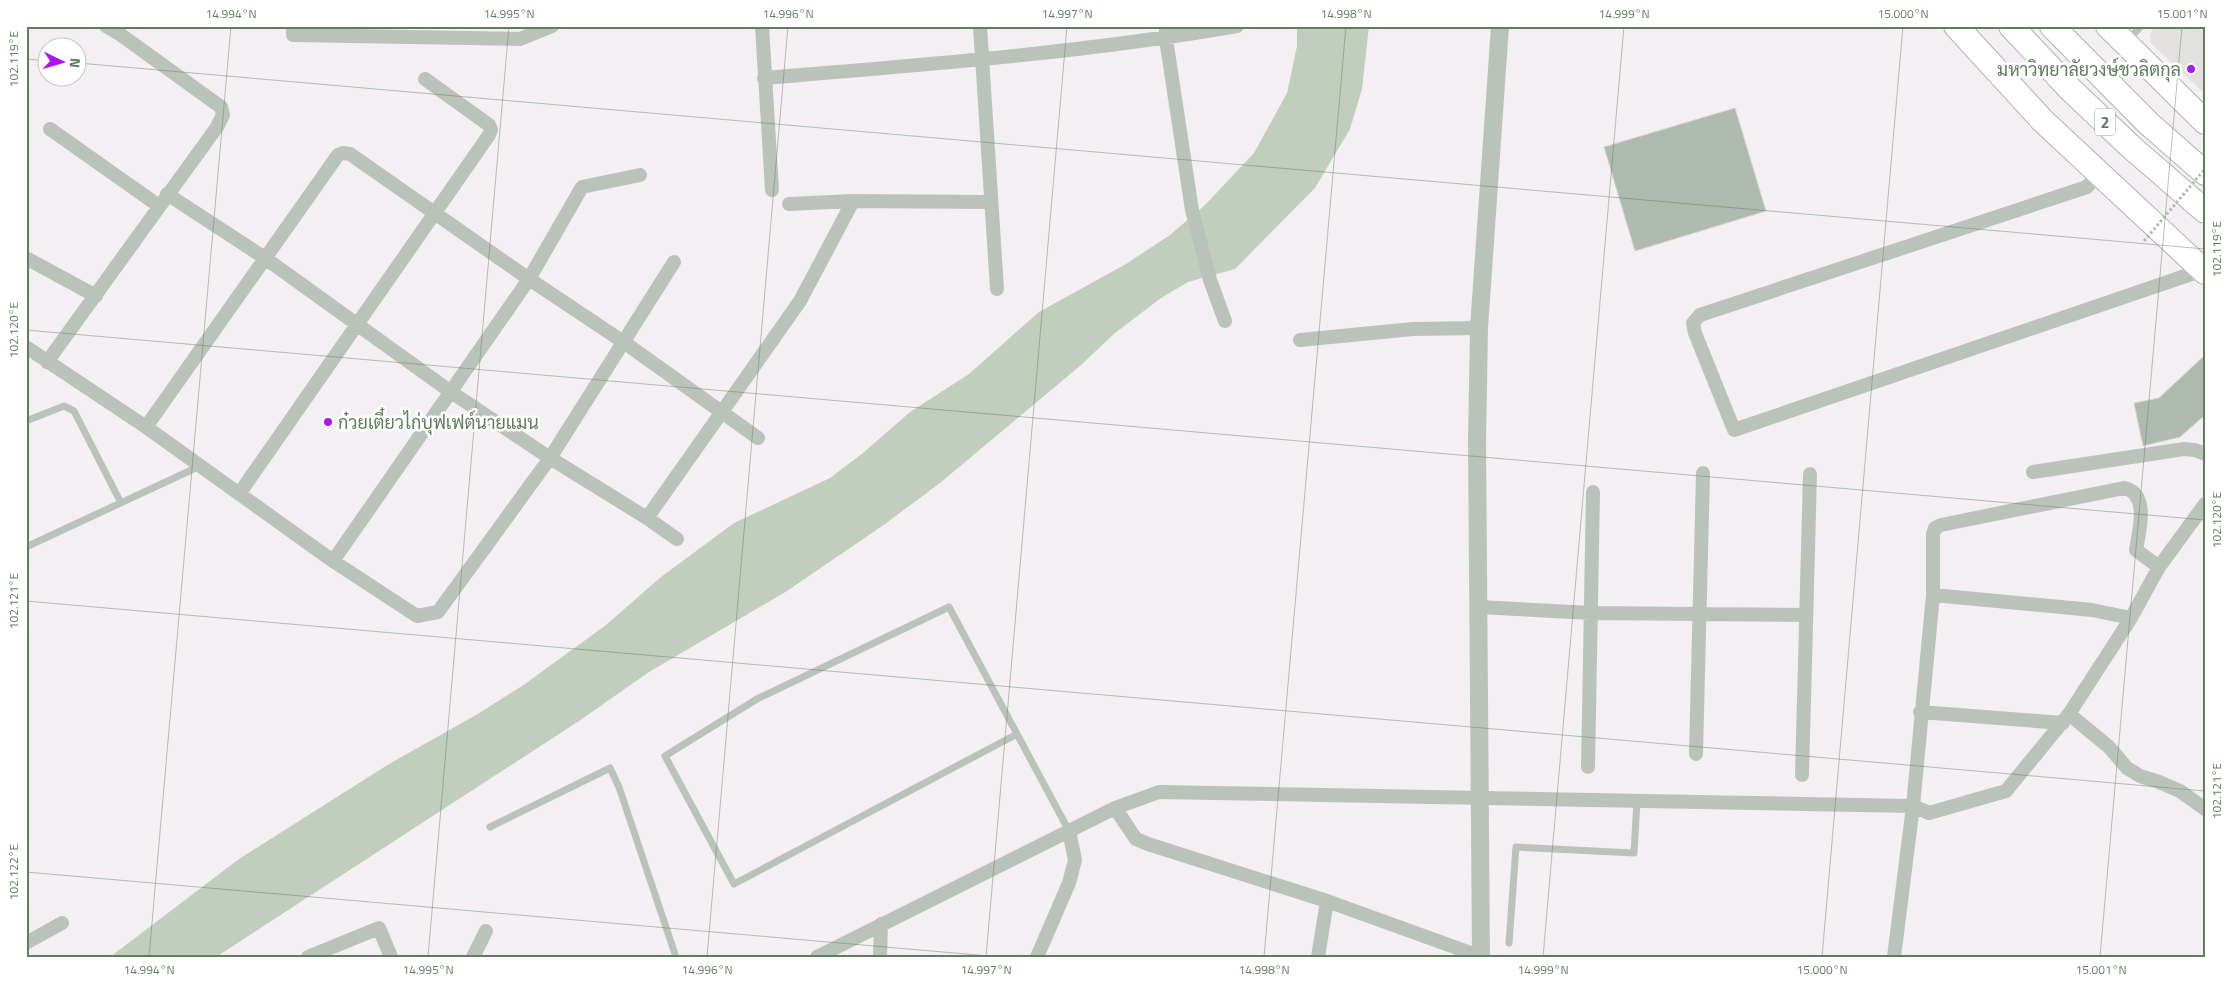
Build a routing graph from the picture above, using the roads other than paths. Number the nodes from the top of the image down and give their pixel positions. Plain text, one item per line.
1 (106, 26) edge
2 (552, 26) edge
3 (762, 26) edge
4 (980, 26) edge
5 (1237, 26) edge
6 (1500, 26) edge
7 (1956, 26) edge
8 (2012, 26) edge
9 (2052, 26) edge
10 (2108, 26) edge
11 (2141, 26) edge
12 (293, 31) edge
13 (440, 32) edge
14 (1166, 32) edge
15 (2124, 44) junction
16 (983, 60) junction
17 (764, 78) junction
18 (425, 79) dead end
19 (2205, 122) edge
20 (50, 130) dead end
21 (2099, 173) junction
22 (2205, 173) edge
23 (640, 175) dead end
24 (772, 190) dead end
25 (167, 194) junction
26 (853, 201) junction
27 (990, 202) junction
28 (789, 204) dead end
29 (159, 206) junction
30 (2205, 211) edge
31 (435, 215) junction
32 (26, 258) edge
33 (264, 258) junction
34 (674, 262) dead end
35 (2204, 271) edge
36 (529, 279) junction
37 (996, 290) dead end
38 (96, 296) junction
39 (1225, 321) dead end
40 (358, 325) junction
41 (1479, 328) junction
42 (1300, 340) dead end
43 (625, 343) junction
44 (26, 347) edge
45 (48, 362) junction
46 (451, 392) junction
47 (722, 411) junction
48 (26, 421) edge
49 (146, 427) junction
50 (758, 438) dead end
51 (2205, 454) edge
52 (550, 458) junction
53 (200, 466) junction
54 (2033, 472) dead end
55 (1703, 473) dead end
56 (1810, 474) dead end
57 (1593, 492) dead end
58 (239, 494) junction
59 (121, 503) junction
60 (2205, 504) edge
61 (646, 518) junction
62 (677, 540) dead end
63 (26, 547) edge
64 (333, 561) junction
65 (2159, 567) junction
66 (1933, 596) junction
67 (1479, 607) junction
68 (1591, 613) junction
69 (1699, 614) junction
70 (1806, 615) junction
71 (2131, 618) junction
72 (1920, 712) junction
73 (2066, 719) junction
74 (1017, 734) junction
75 (1696, 754) dead end
76 (1588, 767) dead end
77 (1802, 775) dead end
78 (1479, 798) junction
79 (1637, 801) junction
80 (1913, 806) junction
81 (1115, 808) junction
82 (2205, 809) edge
83 (490, 827) dead end
84 (1069, 831) junction
85 (1327, 901) junction
86 (62, 923) dead end
87 (881, 924) junction
88 (486, 931) dead end
89 (26, 943) edge
90 (1509, 943) dead end
91 (308, 957) edge
92 (391, 957) edge
93 (473, 957) edge
94 (676, 957) edge
95 (817, 957) edge
96 (880, 957) edge
97 (1037, 957) edge
98 (1318, 957) edge
99 (1482, 957) edge
100 (1894, 957) edge

1 - 25 street
2 - 13 street
3 - 17 street
4 - 16 street
5 - 14 street
6 - 41 street
7 - 21 highway
8 - 30 highway, 2
9 - 22 highway, 2
10 - 15 highway
11 - 15 lane
12 - 13 street
14 - 16 street
14 - 39 street
15 - 19 highway
16 - 17 street
16 - 27 street
17 - 24 street
18 - 31 street
20 - 29 street
21 - 35 highway
21 - 35 street
23 - 36 street
25 - 29 street
25 - 33 street
26 - 27 street
26 - 28 street
26 - 47 street
27 - 37 street
29 - 38 street
31 - 33 street
31 - 36 street
31 - 40 street
32 - 38 street
33 - 40 street
33 - 49 street
34 - 43 street
36 - 43 street
36 - 46 street
38 - 45 street
40 - 46 street
40 - 58 street
41 - 42 street
41 - 67 street
43 - 47 street
43 - 52 street
44 - 45 street
45 - 49 street
46 - 52 street
46 - 64 street
47 - 50 street
47 - 61 street
48 - 59 lane
49 - 53 street
51 - 54 street
52 - 61 street
52 - 64 street
53 - 58 street
53 - 59 lane
55 - 69 street
56 - 70 street
57 - 68 street
58 - 64 street
59 - 63 lane
60 - 65 street
61 - 62 street
65 - 66 street
65 - 71 street
66 - 71 street
66 - 72 street
67 - 68 street
67 - 78 street
68 - 69 street
68 - 76 street
69 - 70 street
69 - 75 street
70 - 77 street
71 - 73 street
72 - 73 street
72 - 80 street
73 - 80 street
73 - 82 street
74 - 74 lane
74 - 84 lane
78 - 79 street
78 - 81 street
78 - 99 street
79 - 80 street
79 - 90 lane
80 - 100 street
81 - 84 street
81 - 85 street
83 - 94 lane
84 - 87 street
84 - 97 street
85 - 98 street
85 - 99 street
86 - 89 street
87 - 95 street
87 - 96 street
88 - 93 street
91 - 92 street

